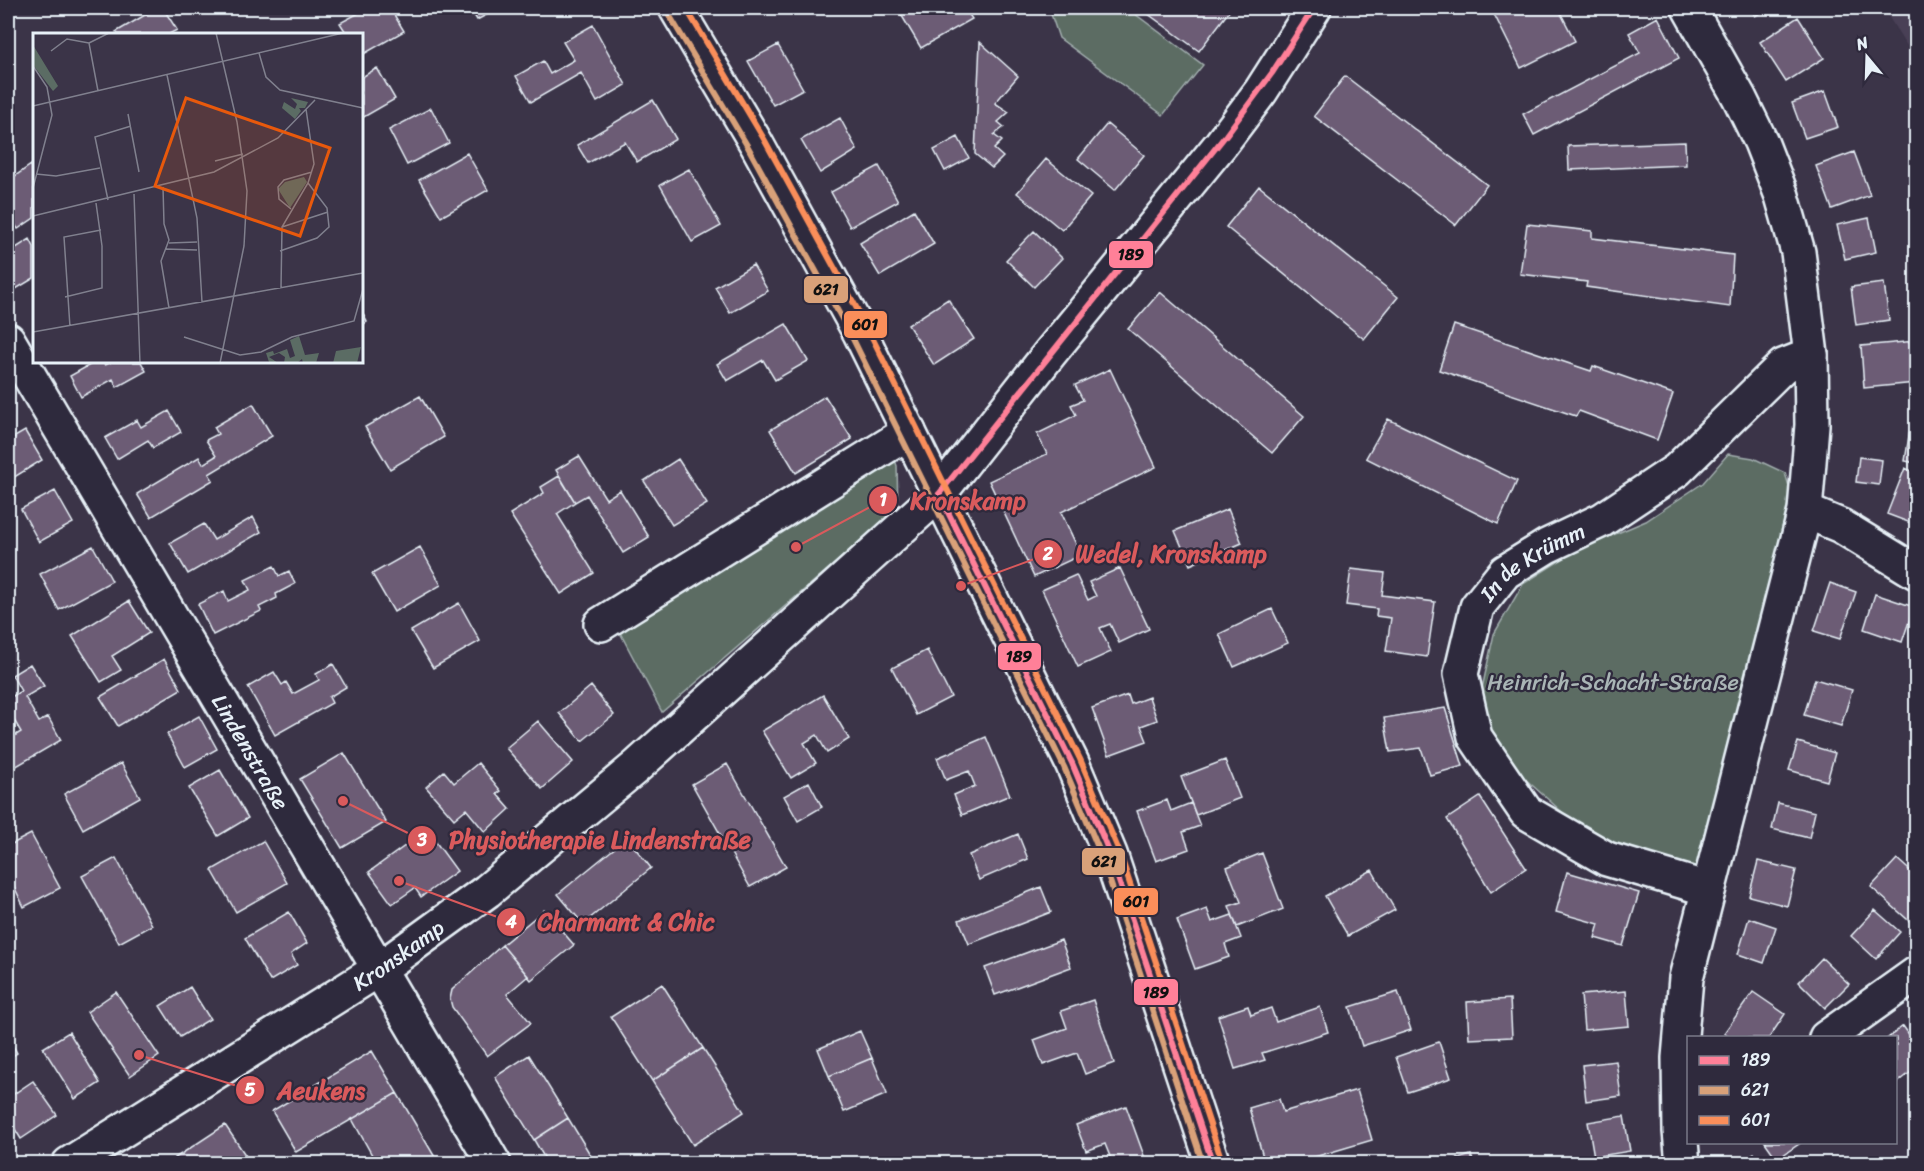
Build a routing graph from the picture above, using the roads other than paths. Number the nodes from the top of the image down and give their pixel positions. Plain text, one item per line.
1 (676, 8) edge
2 (1314, 8) edge
3 (1689, 8) edge
4 (8, 339) edge
5 (1811, 355) junction
6 (909, 432) junction
7 (939, 494) junction
8 (1805, 511) junction
9 (1917, 572) edge
10 (601, 624) dead end
11 (1708, 889) junction
12 (378, 970) junction
13 (1917, 974) edge
14 (1829, 1036) edge
15 (1684, 1128) edge
16 (86, 1159) edge
17 (494, 1164) edge
18 (1213, 1164) edge
19 (1683, 1164) edge

1 - 6 street
2 - 7 street, Kronskamp
3 - 5 street
4 - 12 street, Lindenstraße
5 - 8 street
5 - 11 street, In de Krümm
6 - 7 street
6 - 10 street
7 - 12 street, Kronskamp
7 - 18 street
8 - 9 street
8 - 11 street
11 - 15 street
12 - 16 street, Kronskamp
12 - 17 street, Lindenstraße
13 - 14 street
15 - 19 street

